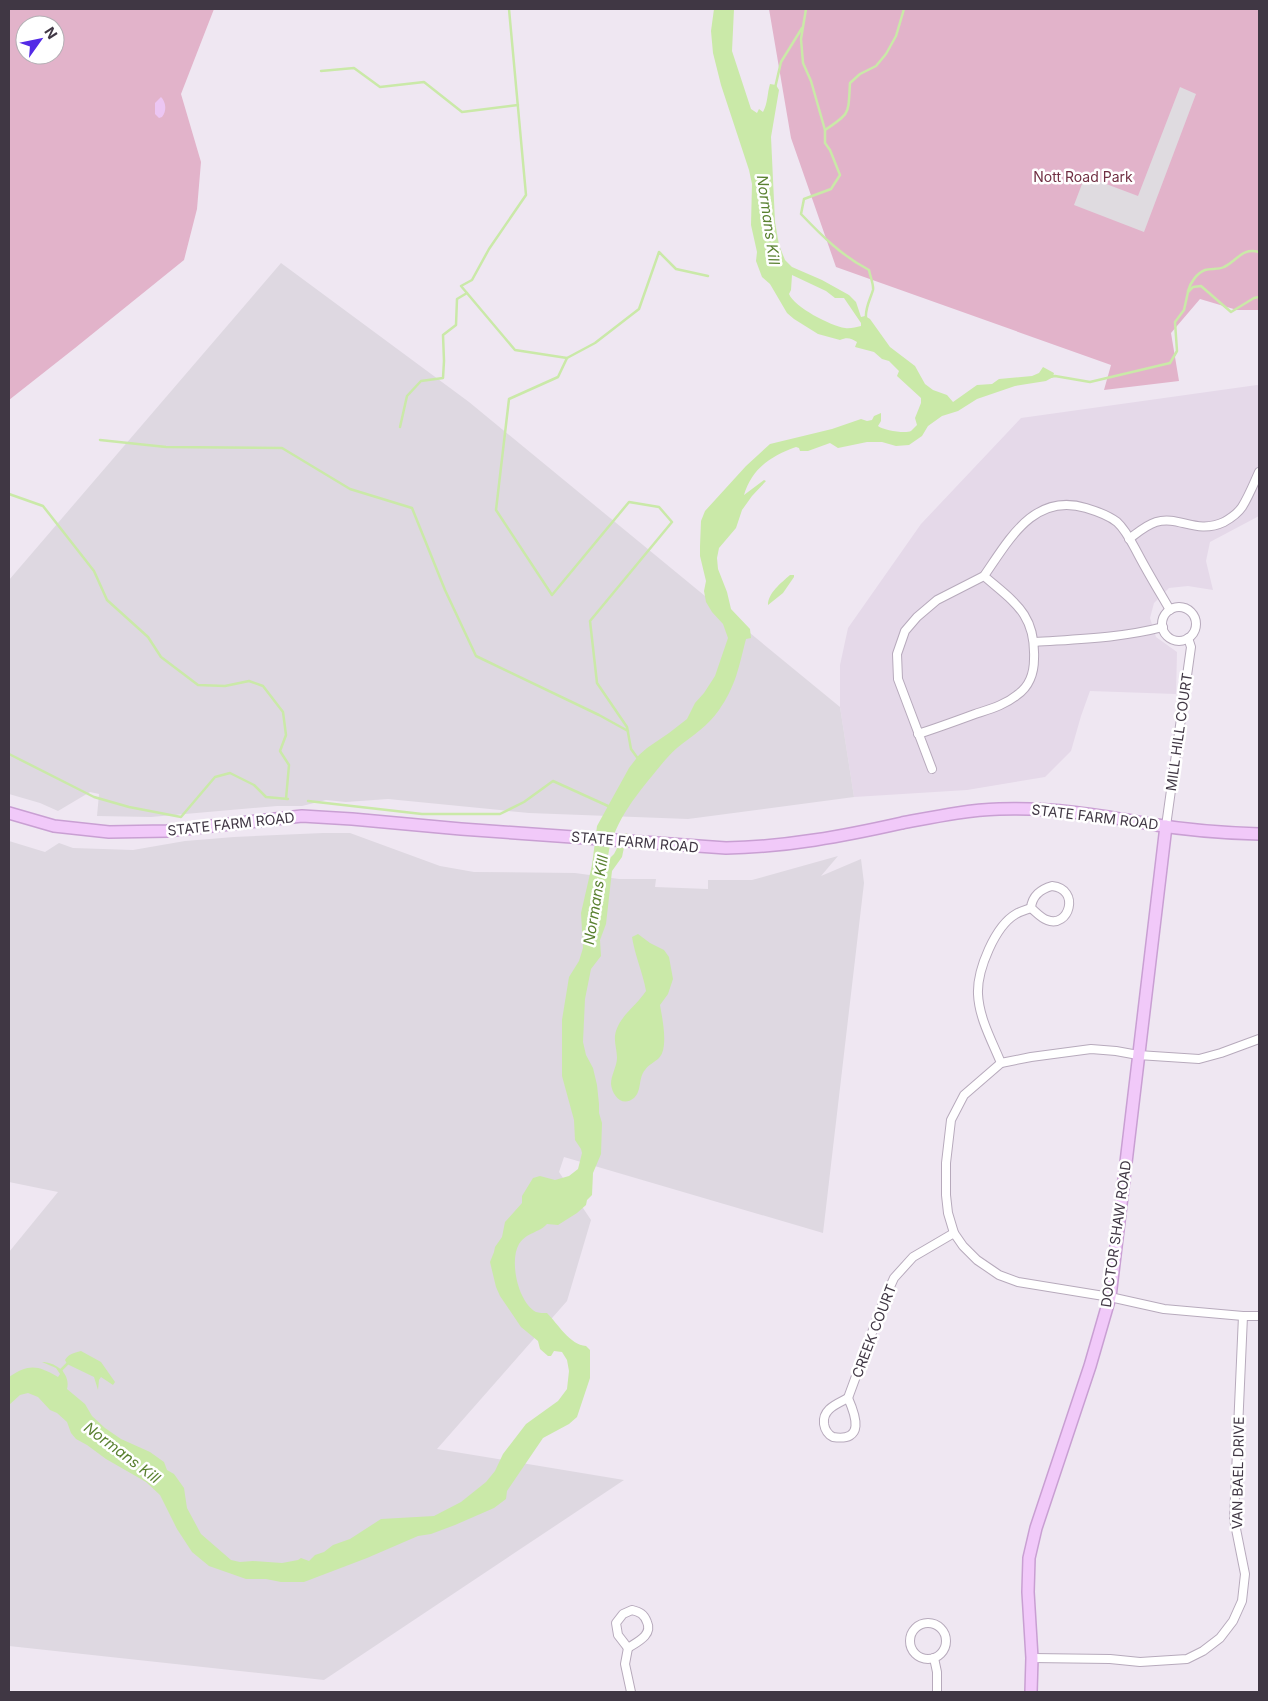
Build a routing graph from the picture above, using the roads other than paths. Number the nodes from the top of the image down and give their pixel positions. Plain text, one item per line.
1 (1259, 472) edge
2 (1129, 539) junction
3 (984, 576) junction
4 (1170, 610) junction
5 (1163, 627) junction
6 (1188, 638) junction
7 (1035, 642) junction
8 (918, 734) junction
9 (932, 770) dead end
10 (9, 813) edge
11 (1166, 826) junction
12 (1259, 834) edge
13 (1031, 908) junction
14 (1259, 1039) edge
15 (1138, 1055) junction
16 (1001, 1063) junction
17 (954, 1233) junction
18 (1110, 1298) junction
19 (1243, 1316) junction
20 (1259, 1316) edge
21 (848, 1398) junction
22 (628, 1648) junction
23 (934, 1658) junction
24 (1032, 1658) junction
25 (631, 1692) edge
26 (936, 1692) edge
27 (1031, 1692) edge

1 - 2 street
2 - 3 street
2 - 4 street
3 - 7 street
3 - 8 street
4 - 5 street
4 - 6 street, MILL HILL COURT
5 - 6 street
5 - 7 street
6 - 11 street, MILL HILL COURT
7 - 8 street
8 - 9 street
10 - 11 main road, STATE FARM ROAD
11 - 12 main road, STATE FARM ROAD
11 - 15 main road, DOCTOR SHAW ROAD
13 - 13 street
13 - 16 street
14 - 15 street
15 - 16 street
15 - 18 main road, DOCTOR SHAW ROAD
16 - 17 street
17 - 18 street
17 - 21 street, CREEK COURT
18 - 19 street
18 - 24 main road, DOCTOR SHAW ROAD
19 - 20 street
19 - 24 street, VAN BAEL DRIVE
21 - 21 street
22 - 22 street
22 - 25 street
23 - 23 street
23 - 26 street
24 - 27 main road, DOCTOR SHAW ROAD

